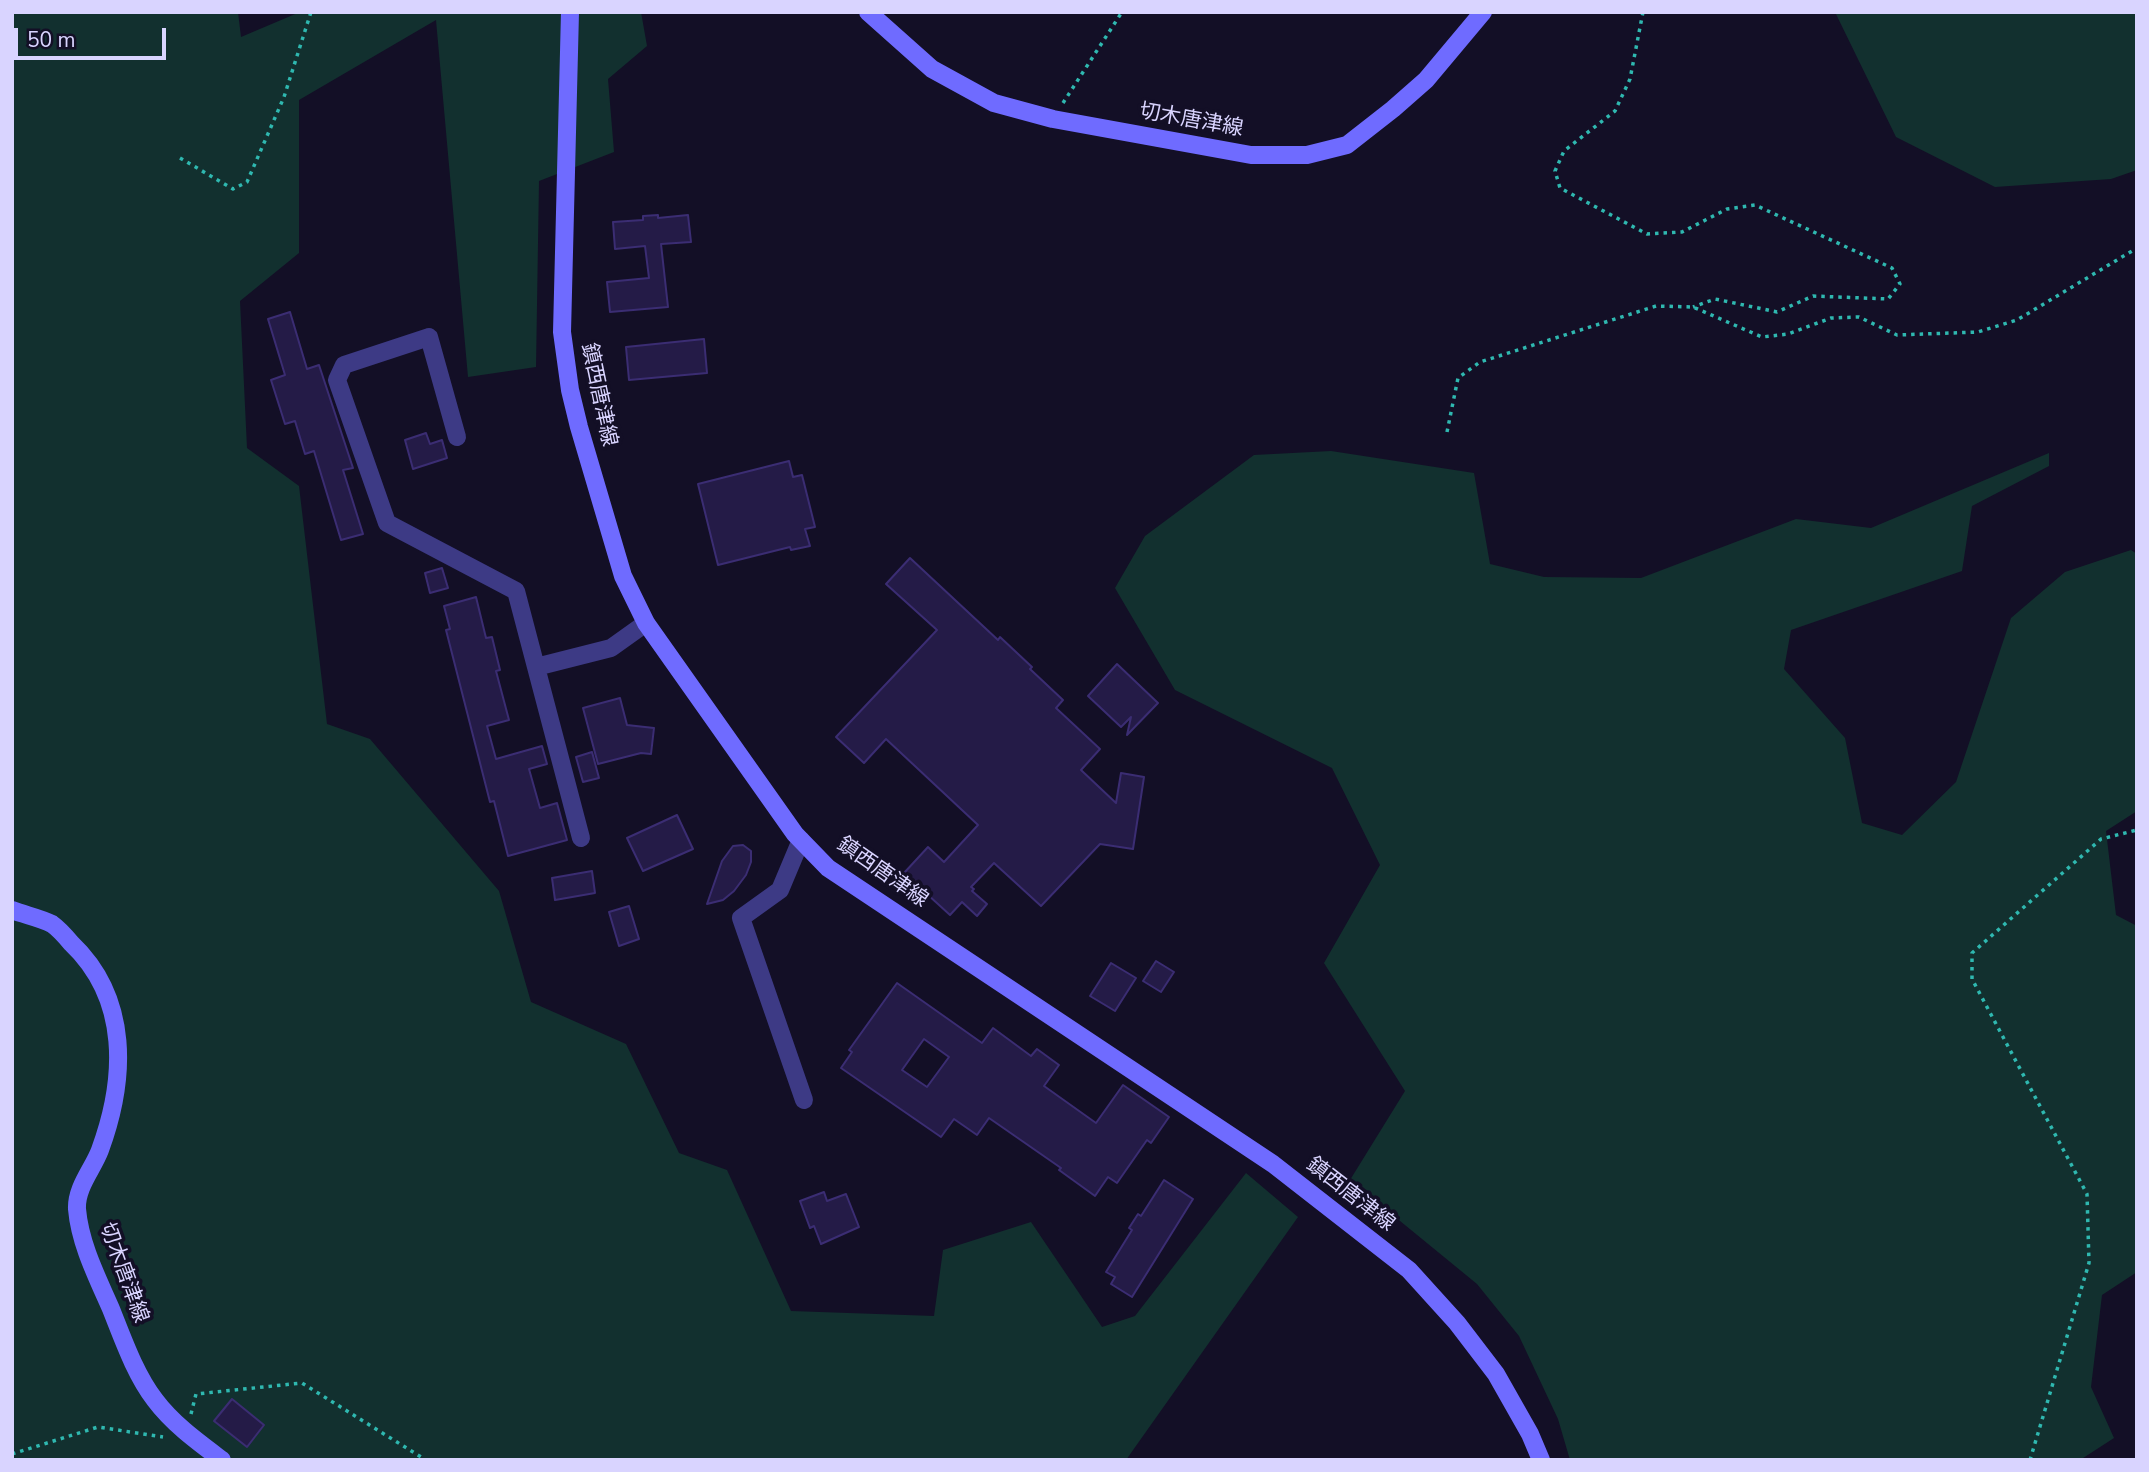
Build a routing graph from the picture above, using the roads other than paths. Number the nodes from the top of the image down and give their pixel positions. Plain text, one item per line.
1 (570, 12) edge
2 (868, 12) edge
3 (1483, 12) edge
4 (457, 437) dead end
5 (646, 623) junction
6 (536, 667) junction
7 (581, 838) dead end
8 (801, 840) junction
9 (12, 910) edge
10 (804, 1100) dead end
11 (222, 1460) edge
12 (1541, 1460) edge

1 - 5 main road, 鎮西唐津線
2 - 3 main road, 切木唐津線
4 - 6 street
5 - 6 street
5 - 8 main road, 鎮西唐津線
6 - 7 street
8 - 10 street
8 - 12 main road, 鎮西唐津線
9 - 11 main road, 切木唐津線

